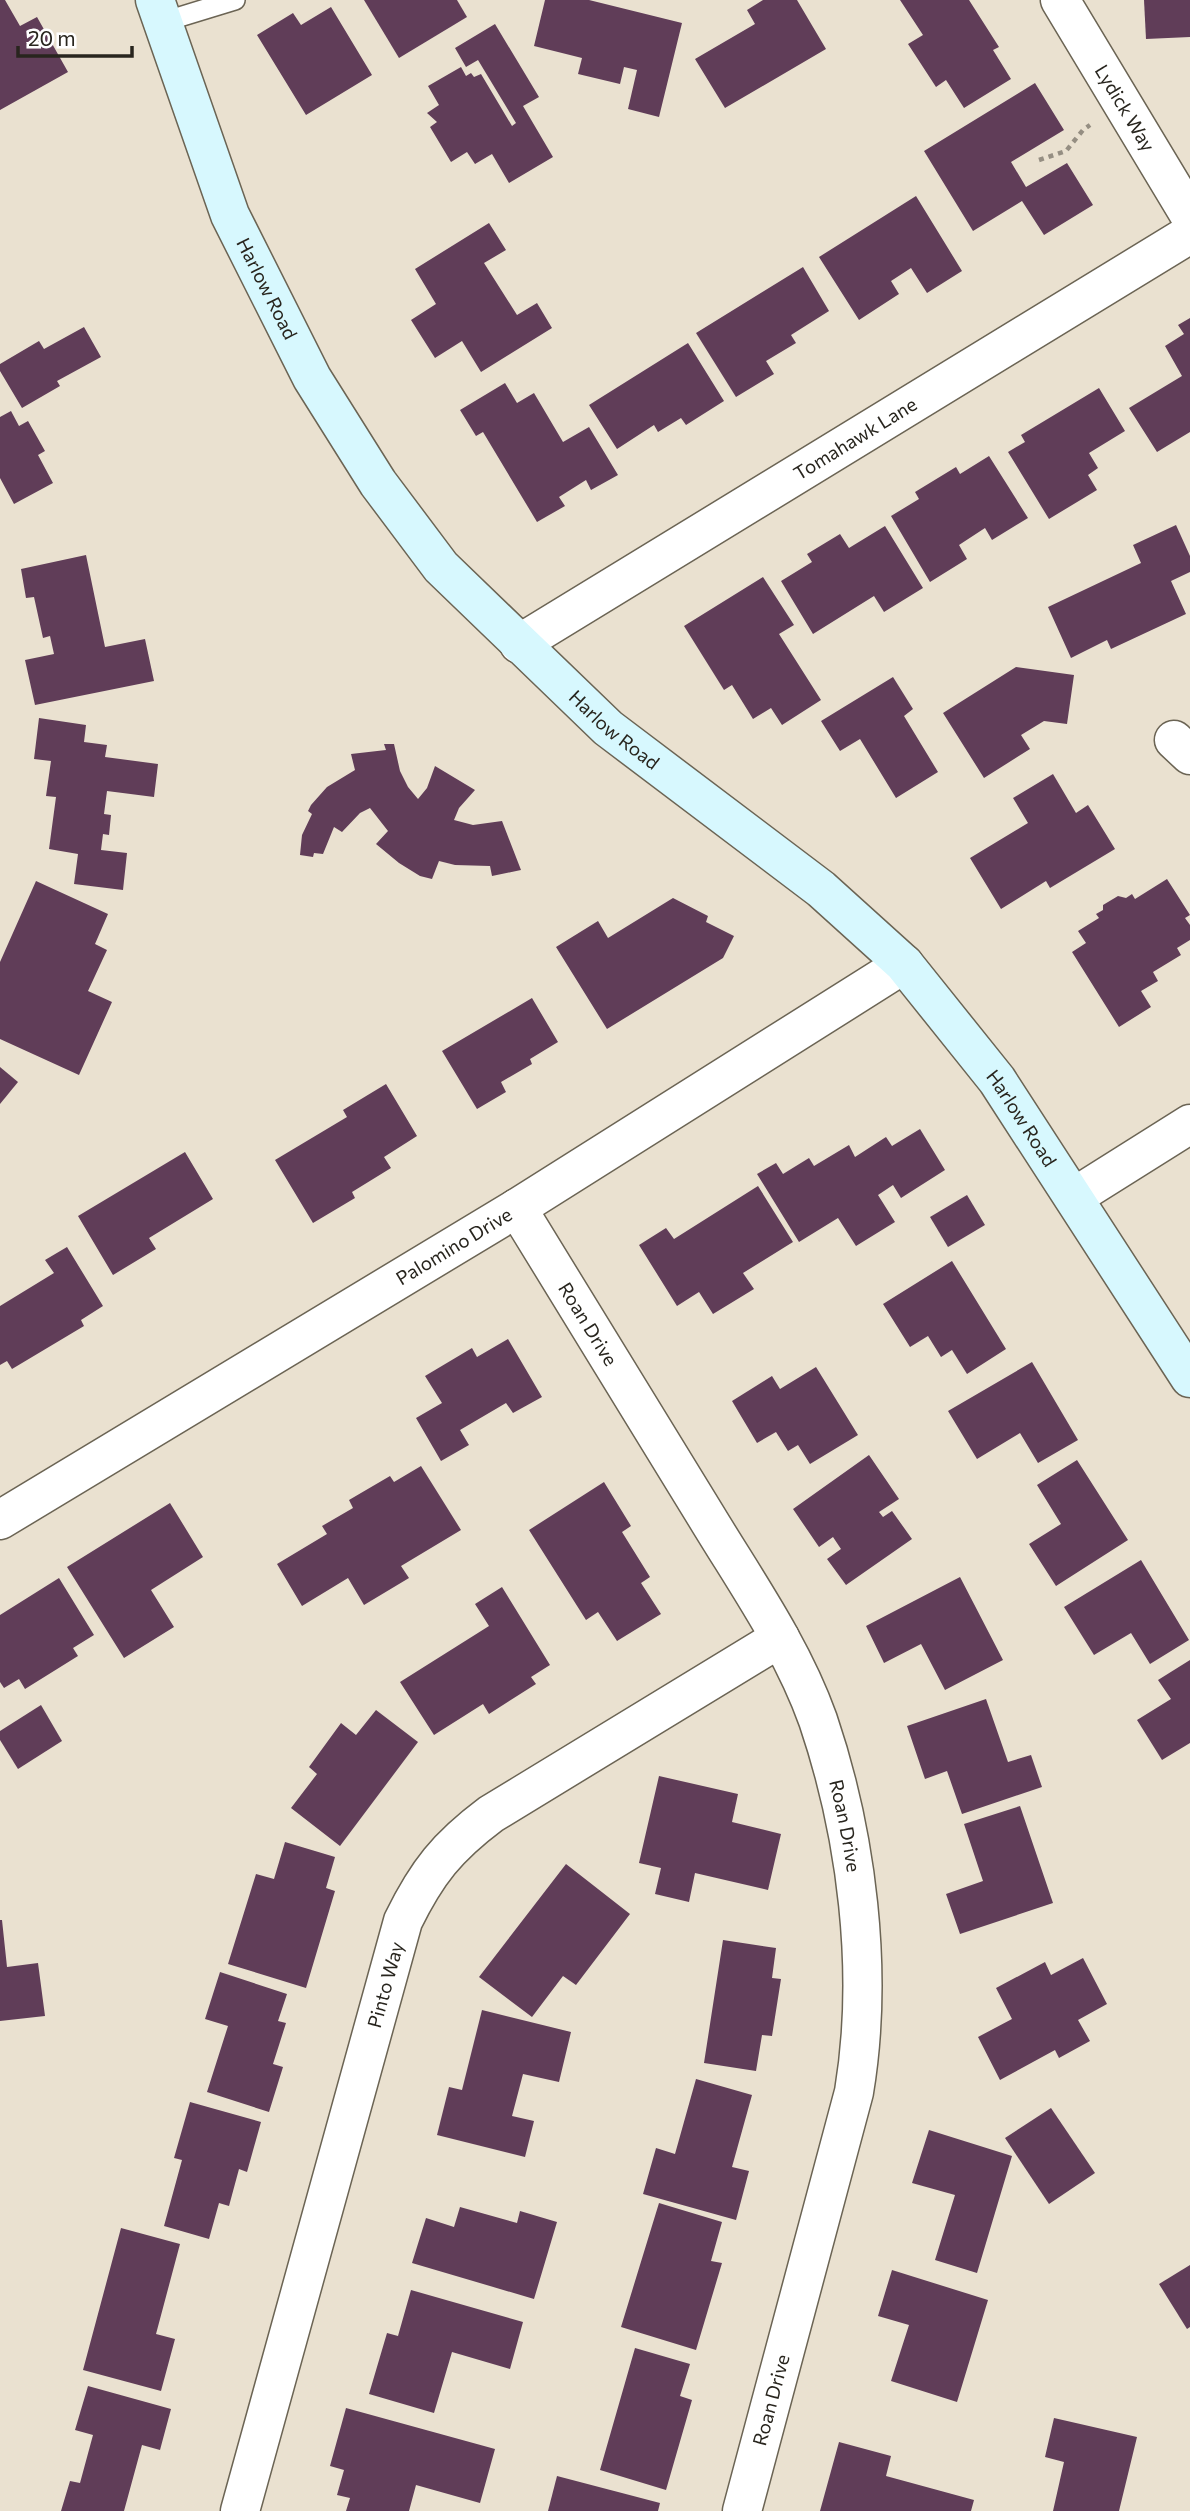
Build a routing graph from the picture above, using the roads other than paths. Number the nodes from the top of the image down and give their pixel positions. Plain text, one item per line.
1 (234, 0) edge
2 (1060, 0) edge
3 (159, 11) edge
4 (1190, 216) edge
5 (1190, 234) edge
6 (519, 644) junction
7 (904, 964) junction
8 (1190, 1124) edge
9 (1074, 1197) junction
10 (517, 1208) junction
11 (1190, 1378) edge
12 (0, 1520) edge
13 (780, 1638) junction
14 (240, 2511) edge
15 (742, 2511) edge

1 - 3 lane
2 - 4 street, Lydick Way
3 - 6 main road, Harlow Road
5 - 6 street, Tomahawk Lane
6 - 7 main road, Harlow Road
7 - 9 main road, Harlow Road
7 - 10 street, Palomino Drive
8 - 9 street
9 - 11 main road, Harlow Road
10 - 12 street, Palomino Drive
10 - 13 street, Roan Drive
13 - 14 street, Pinto Way
13 - 15 street, Roan Drive

